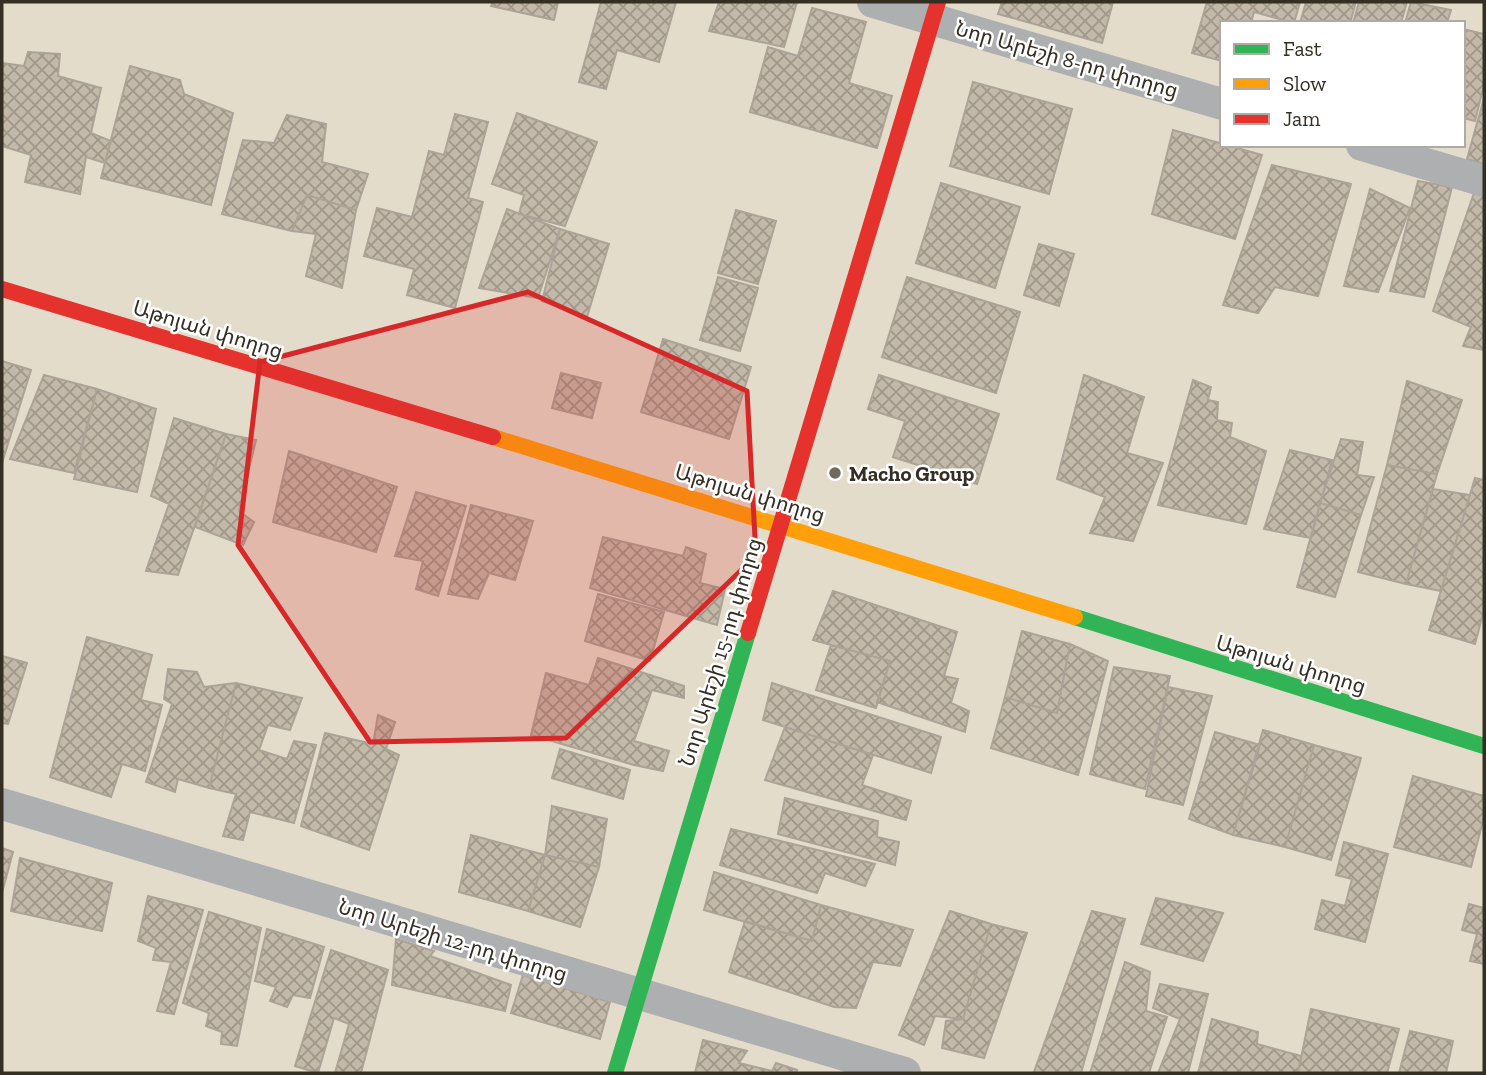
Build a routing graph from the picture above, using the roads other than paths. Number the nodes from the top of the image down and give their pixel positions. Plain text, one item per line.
1 (873, 2) edge
2 (935, 11) edge
3 (1220, 103) edge
4 (1369, 147) edge
5 (1484, 181) edge
6 (2, 289) edge
7 (780, 524) junction
8 (1484, 746) edge
9 (2, 804) edge
10 (639, 995) junction
11 (615, 1073) edge
12 (905, 1073) edge

1 - 2 street, Նոր Արեշի 8-րդ փողոց
2 - 3 street, Նոր Արեշի 8-րդ փողոց
2 - 7 main road, Նոր Արեշի 15-րդ փողոց
4 - 5 street
6 - 7 main road, Աթոյան փողոց
7 - 8 main road, Աթոյան փողոց
7 - 10 main road, Նոր Արեշի 15-րդ փողոց
9 - 10 street, Նոր Արեշի 12-րդ փողոց
10 - 11 main road, Նոր Արեշի 15-րդ փողոց
10 - 12 street, Նոր Արեշի 12-րդ փողոց

